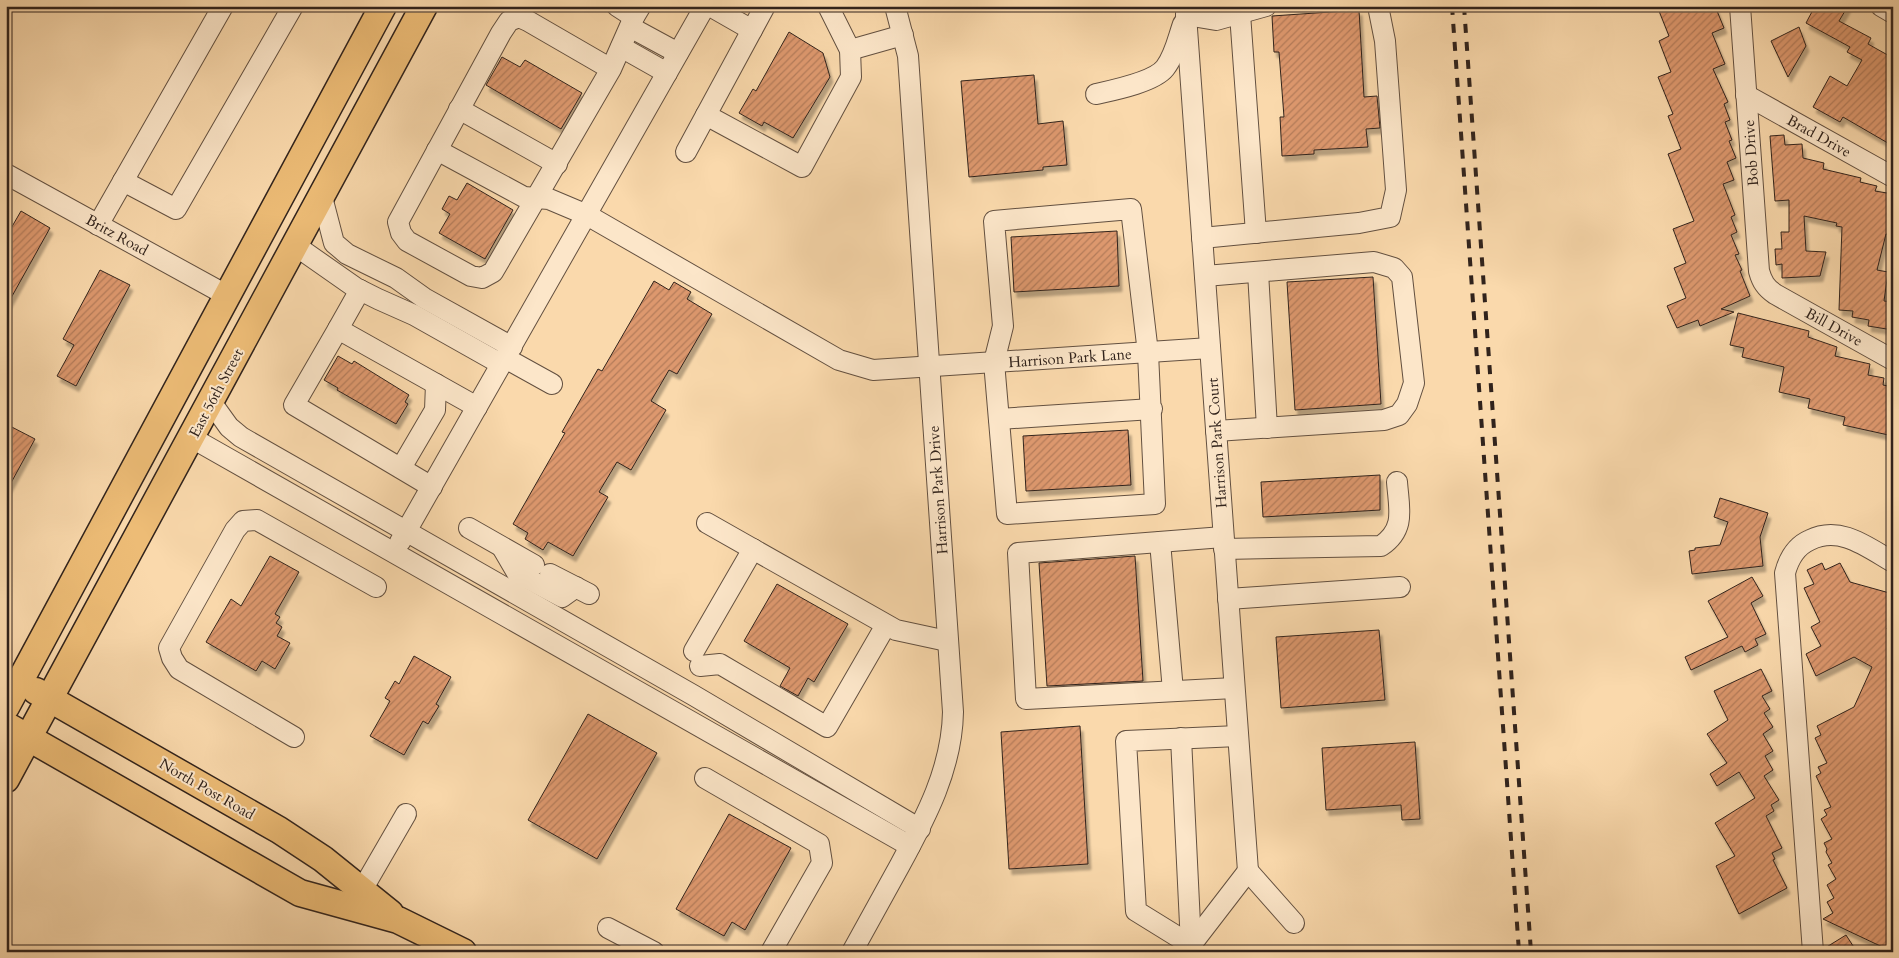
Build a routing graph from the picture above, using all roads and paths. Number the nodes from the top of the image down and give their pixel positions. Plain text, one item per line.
1 (223, 6) edge
2 (293, 6) edge
3 (383, 6) edge
4 (424, 6) edge
5 (617, 6) edge
6 (705, 6) edge
7 (710, 6) edge
8 (765, 6) edge
9 (828, 6) edge
10 (895, 6) edge
11 (1266, 6) edge
12 (1378, 6) edge
13 (1740, 6) edge
14 (1881, 6) edge
15 (1893, 13) edge
16 (1240, 14) junction
17 (1186, 15) junction
18 (635, 17) edge
19 (752, 30) junction
20 (903, 35) junction
21 (621, 47) junction
22 (850, 50) junction
23 (678, 53) junction
24 (611, 69) junction
25 (667, 73) junction
26 (1096, 94) dead end
27 (1746, 94) junction
28 (331, 104) junction
29 (459, 109) junction
30 (706, 115) junction
31 (437, 150) junction
32 (686, 152) dead end
33 (557, 164) junction
34 (6, 174) edge
35 (1893, 177) edge
36 (123, 181) junction
37 (322, 197) junction
38 (538, 197) junction
39 (586, 215) junction
40 (98, 225) junction
41 (1256, 233) junction
42 (1202, 238) junction
43 (296, 246) junction
44 (1258, 272) junction
45 (1205, 276) junction
46 (360, 290) junction
47 (1775, 294) joint
48 (228, 296) junction
49 (338, 329) junction
50 (1210, 348) junction
51 (1148, 353) junction
52 (506, 356) junction
53 (1893, 360) edge
54 (994, 362) junction
55 (930, 367) junction
56 (436, 384) junction
57 (552, 384) dead end
58 (211, 402) junction
59 (478, 406) junction
60 (1152, 409) junction
61 (999, 419) junction
62 (1267, 428) junction
63 (1216, 431) junction
64 (192, 438) junction
65 (401, 468) junction
66 (1397, 482) dead end
67 (432, 487) junction
68 (707, 523) dead end
69 (469, 528) dead end
70 (407, 531) junction
71 (1160, 542) junction
72 (1224, 543) junction
73 (503, 549) junction
74 (753, 549) junction
75 (394, 553) junction
76 (1893, 562) edge
77 (376, 587) dead end
78 (1400, 587) dead end
79 (1228, 599) junction
80 (886, 625) junction
81 (947, 641) junction
82 (13, 678) edge
83 (1234, 688) junction
84 (1173, 691) junction
85 (50, 699) junction
86 (6, 707) edge
87 (6, 725) edge
88 (1238, 736) junction
89 (294, 737) dead end
90 (29, 738) junction
91 (1181, 738) junction
92 (705, 778) dead end
93 (6, 779) edge
94 (406, 814) dead end
95 (920, 829) junction
96 (910, 846) junction
97 (1248, 871) junction
98 (362, 890) junction
99 (398, 920) junction
100 (1294, 923) dead end
101 (608, 928) dead end
102 (1191, 945) junction
103 (463, 952) edge
104 (654, 952) edge
105 (772, 952) edge
106 (852, 952) edge
107 (1813, 952) edge

1 - 36 street
2 - 36 street
3 - 28 main road
4 - 37 main road, East 56th Street
5 - 18 street
6 - 23 street
7 - 19 street
8 - 19 street
9 - 22 street
10 - 20 street, Harrison Park Drive
11 - 16 street
12 - 41 street
13 - 27 street, Bob Drive
14 - 15 street
16 - 17 street
16 - 41 street
17 - 26 street
17 - 42 street, Harrison Park Court
18 - 21 street
18 - 23 street
19 - 30 street
20 - 22 street
20 - 55 street, Harrison Park Drive
21 - 24 street
21 - 25 street
22 - 30 street
23 - 25 street
24 - 29 street
24 - 33 street
25 - 39 street
27 - 35 street, Brad Drive
27 - 47 street, Bob Drive
28 - 43 main road
28 - 48 main road
29 - 31 street
29 - 33 street
30 - 32 street
31 - 38 street, Harrison Park Lane
31 - 38 street
33 - 38 street
34 - 40 street, Britz Road
36 - 40 street
37 - 43 main road, East 56th Street
37 - 52 street
38 - 39 street, Harrison Park Lane
39 - 52 street
39 - 55 street, Harrison Park Lane
40 - 48 street, Britz Road
41 - 42 street
42 - 45 street, Harrison Park Court
43 - 46 street
43 - 58 main road, East 56th Street
44 - 45 street
44 - 62 street
44 - 62 street
45 - 50 street, Harrison Park Court
46 - 49 street
46 - 52 street
47 - 53 street, Bill Drive
48 - 58 main road
48 - 82 main road
49 - 56 street
49 - 65 street
50 - 51 street, Harrison Park Lane
50 - 63 street, Harrison Park Court
51 - 54 street, Harrison Park Lane
51 - 54 street
51 - 60 street
52 - 57 street
52 - 59 street
54 - 55 street, Harrison Park Lane
54 - 61 street
55 - 81 street, Harrison Park Drive
56 - 59 street
56 - 65 street
58 - 64 main road, East 56th Street
58 - 70 street
59 - 67 street
60 - 61 street
60 - 61 street
62 - 63 street
63 - 72 street, Harrison Park Court
64 - 75 street
64 - 85 main road, East 56th Street
65 - 67 street
66 - 72 street
67 - 70 street
68 - 74 street
69 - 73 street
70 - 75 street
70 - 95 street
71 - 72 street
71 - 84 street
71 - 84 street
72 - 79 street, Harrison Park Court
73 - 73 street
74 - 80 street
74 - 80 street
75 - 96 street
76 - 107 street
77 - 89 street
78 - 79 street
79 - 83 street, Harrison Park Court
80 - 81 street
81 - 95 street, Harrison Park Drive
82 - 85 main road, North Post Road
82 - 86 main road
83 - 84 street
83 - 88 street, Harrison Park Court
85 - 90 main road, East 56th Street
85 - 98 main road, North Post Road
87 - 90 main road, North Post Road
88 - 91 street
88 - 97 street, Harrison Park Court
90 - 93 main road, East 56th Street
90 - 99 main road, North Post Road
91 - 102 street
91 - 102 street
92 - 105 street
94 - 98 street
95 - 96 street, Harrison Park Drive
96 - 106 street, Harrison Park Drive
97 - 100 street
97 - 102 street
98 - 99 main road, North Post Road
99 - 103 main road, North Post Road
101 - 104 street

